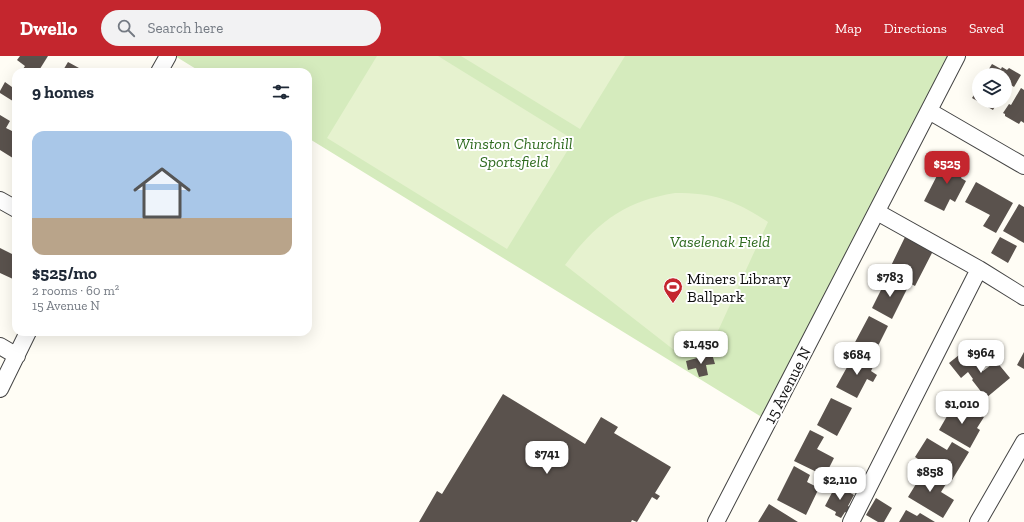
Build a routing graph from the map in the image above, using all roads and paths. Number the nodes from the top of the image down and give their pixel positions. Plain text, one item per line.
1 (168, 56) edge
2 (957, 56) edge
3 (161, 68) edge
4 (928, 111) junction
5 (1024, 166) edge
6 (0, 200) edge
7 (12, 207) edge
8 (877, 212) junction
9 (978, 269) junction
10 (1024, 297) edge
11 (26, 336) edge
12 (0, 346) edge
13 (17, 356) junction
14 (0, 389) edge
15 (1024, 442) edge
16 (716, 522) edge
17 (851, 522) edge
18 (978, 522) edge

1 - 3 street
2 - 4 street, 15 Avenue N
4 - 5 street
4 - 8 street, 15 Avenue N
6 - 7 street
8 - 9 street
8 - 16 street, 15 Avenue N
9 - 10 street
9 - 17 street
11 - 13 street
12 - 13 street
13 - 14 street
15 - 18 street

